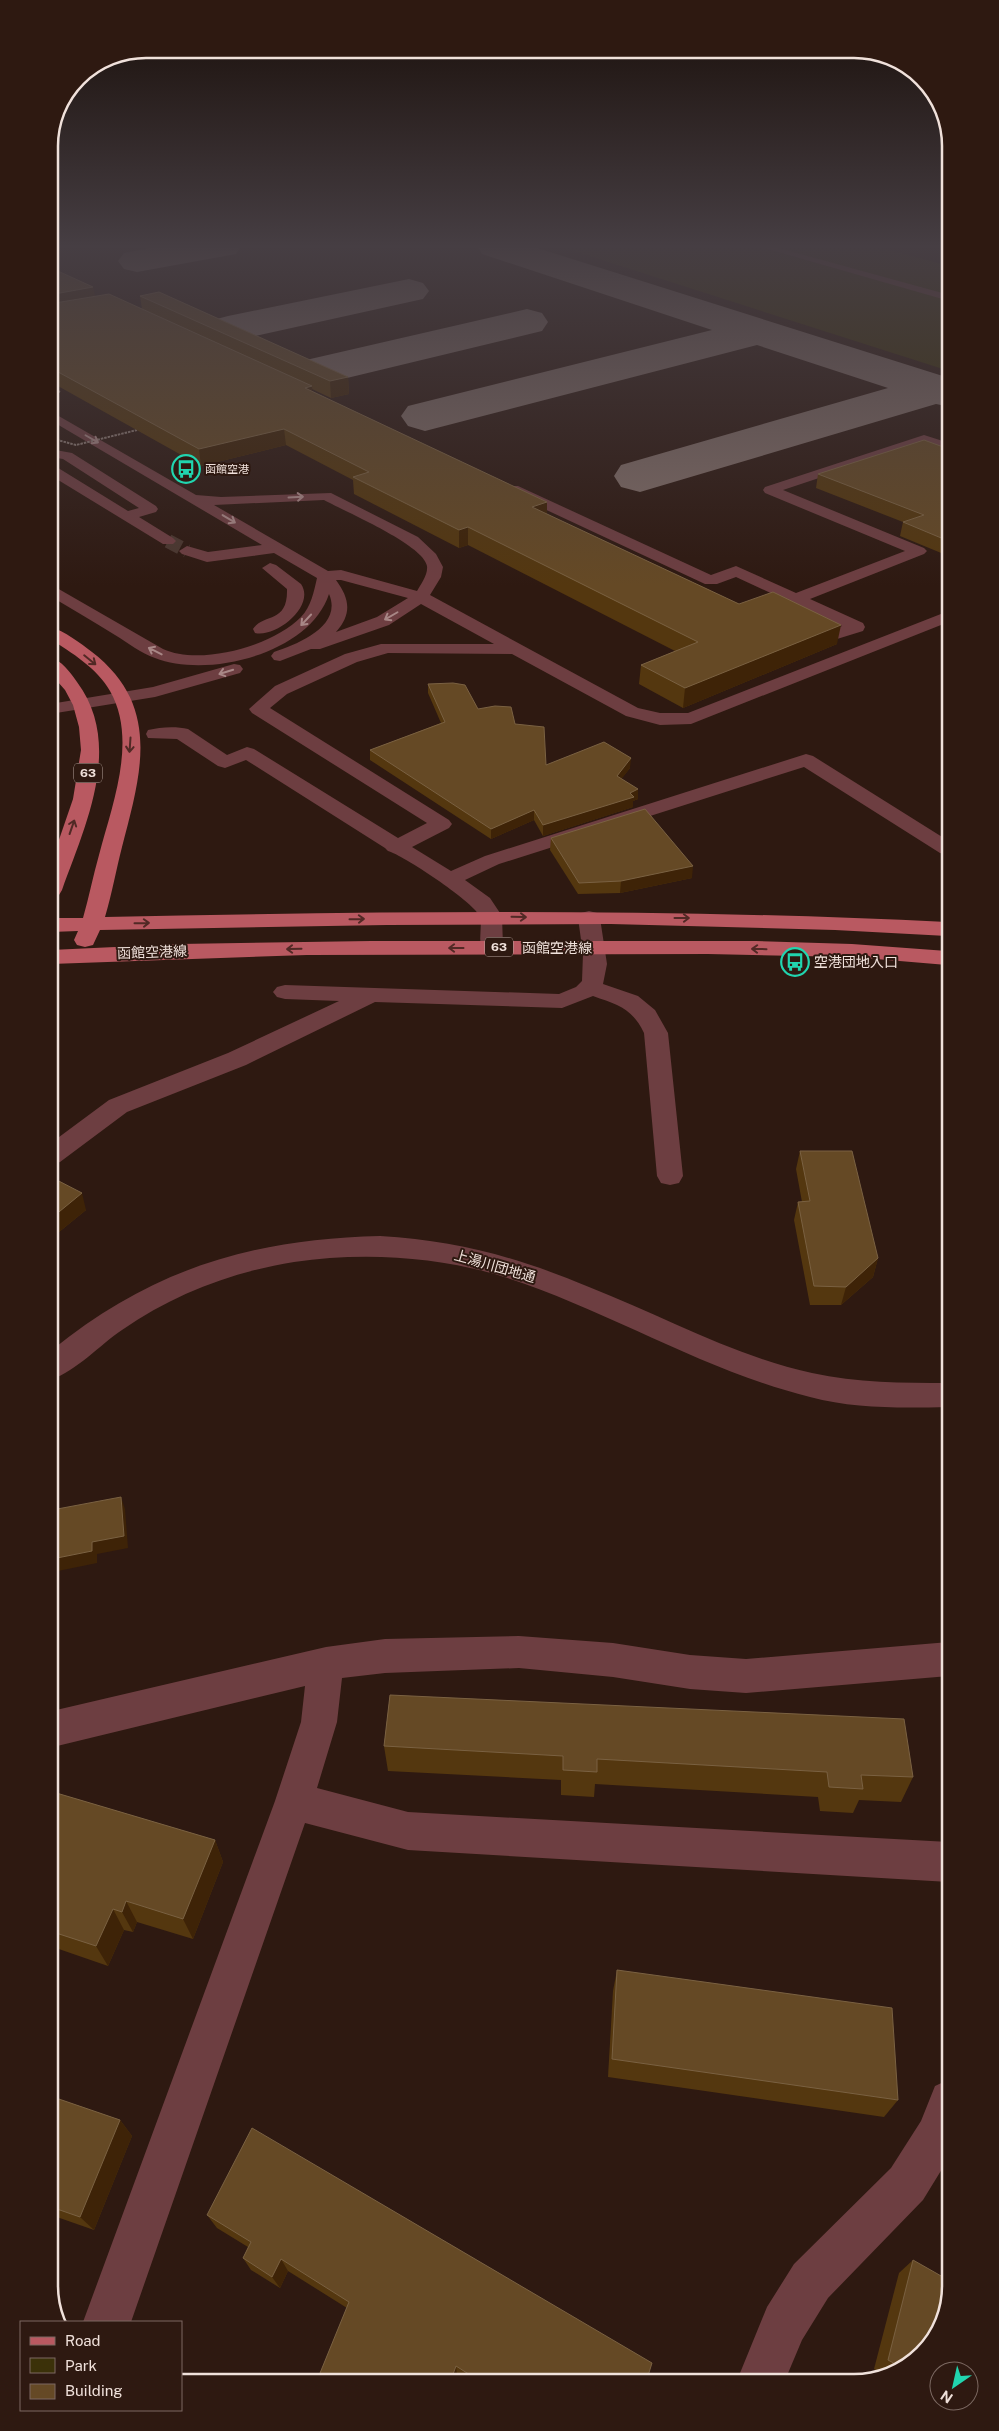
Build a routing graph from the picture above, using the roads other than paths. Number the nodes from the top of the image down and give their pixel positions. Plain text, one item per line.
1 (58, 420) edge
2 (942, 446) edge
3 (58, 454) edge
4 (58, 474) edge
5 (503, 484) edge
6 (195, 499) junction
7 (125, 516) junction
8 (168, 541) tunnel mouth
9 (276, 548) junction
10 (187, 551) tunnel mouth
11 (270, 568) dead end
12 (325, 576) junction
13 (58, 578) edge
14 (58, 594) edge
15 (421, 597) junction
16 (795, 599) junction
17 (942, 619) edge
18 (248, 633) dead end
19 (158, 634) dead end
20 (837, 634) dead end
21 (58, 637) edge
22 (223, 641) dead end
23 (175, 642) dead end
24 (513, 649) junction
25 (297, 650) junction
26 (58, 670) edge
27 (122, 697) junction
28 (82, 704) junction
29 (58, 708) edge
30 (155, 734) dead end
31 (942, 845) edge
32 (395, 847) junction
33 (58, 870) edge
34 (450, 879) junction
35 (491, 916) junction
36 (589, 918) junction
37 (93, 924) junction
38 (58, 925) edge
39 (942, 929) edge
40 (492, 948) junction
41 (593, 948) junction
42 (76, 956) junction
43 (58, 957) edge
44 (942, 958) edge
45 (590, 987) junction
46 (285, 992) dead end
47 (372, 994) junction
48 (58, 1151) edge
49 (670, 1176) dead end
50 (58, 1362) edge
51 (942, 1395) edge
52 (942, 1660) edge
53 (326, 1664) junction
54 (58, 1728) edge
55 (294, 1801) junction
56 (942, 1862) edge
57 (942, 2124) edge
58 (108, 2321) edge
59 (764, 2374) edge

1 -> 6 street
2 - 16 street
3 - 7 street
4 - 7 street
5 - 16 street
6 -> 9 street
6 -> 15 street
7 - 8 street
9 - 10 street
9 - 12 street
11 - 18 street
12 -> 14 street
12 - 15 street
12 - 25 street
13 - 19 street
15 - 24 street
15 -> 25 street
16 - 20 street
17 - 24 street
21 -> 27 main road
22 - 23 street
24 - 32 street
25 -> 27 street
26 - 28 main road, 63
27 - 28 street
27 -> 37 main road
28 - 29 street
33 -> 28 main road, 63
30 - 32 street
31 - 34 street
32 - 34 street
34 - 35 street
35 -> 36 main road, 函館空港線
37 -> 35 main road, 函館空港線
35 - 40 street
36 -> 39 main road, 函館空港線
36 - 41 street
37 - 38 main road, 函館空港線
37 - 42 main road
40 - 41 main road, 函館空港線 / 63
40 -> 42 main road, 函館空港線 / 63
44 -> 41 main road, 函館空港線 / 63
41 - 45 street
42 - 43 main road, 函館空港線 / 63
45 - 47 street
45 - 49 street
46 - 47 street
47 - 48 street
50 - 51 street, 上湯川団地通
52 - 53 street
53 - 54 street
53 - 55 street
55 - 56 street
55 - 58 street
57 - 59 street

